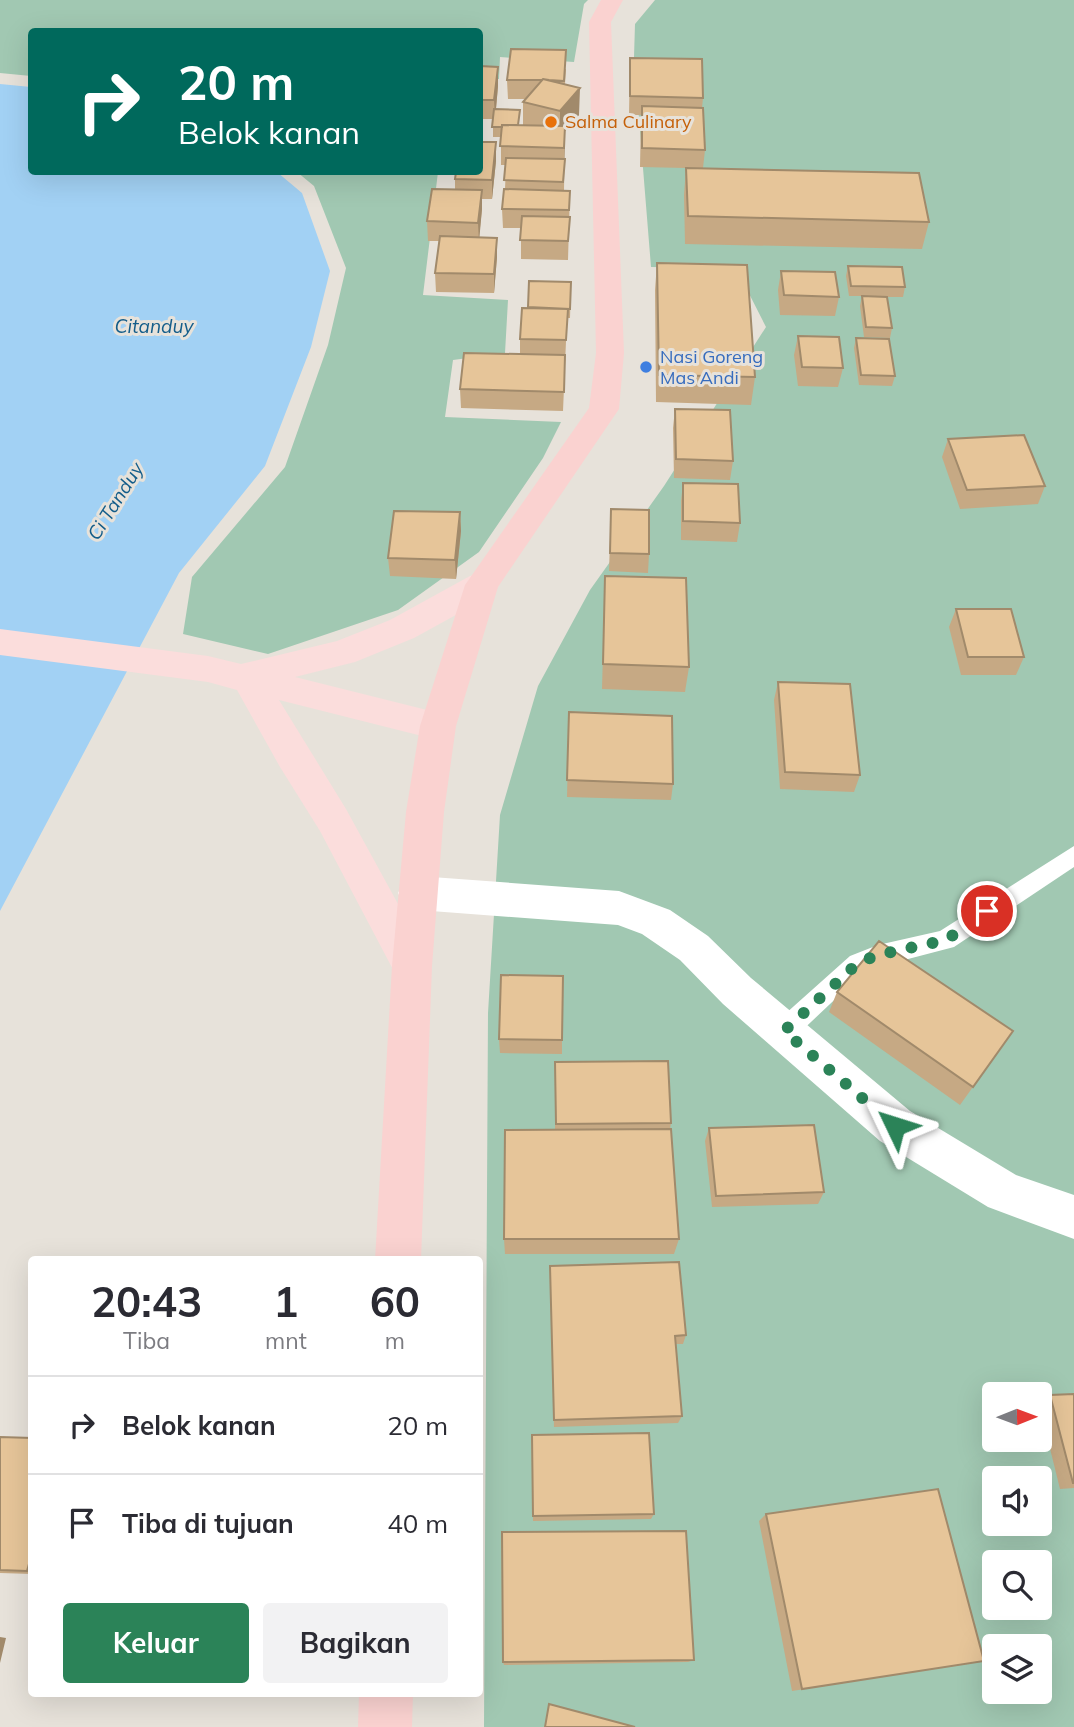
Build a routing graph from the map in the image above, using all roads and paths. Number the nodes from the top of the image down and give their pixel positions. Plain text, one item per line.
1 (612, 0) edge
2 (482, 585) junction
3 (0, 642) edge
4 (232, 675) junction
5 (438, 726) junction
6 (1074, 855) edge
7 (418, 893) junction
8 (412, 966) junction
9 (784, 1031) junction
10 (1074, 1217) edge
11 (398, 1256) edge
12 (386, 1697) edge
13 (385, 1727) edge

1 - 2 highway
2 - 4 main road
2 - 5 highway
3 - 4 main road
4 - 5 main road
4 - 8 main road
5 - 7 highway
6 - 9 lane
7 - 8 highway
7 - 9 street
8 - 11 highway
9 - 10 street
12 - 13 highway

